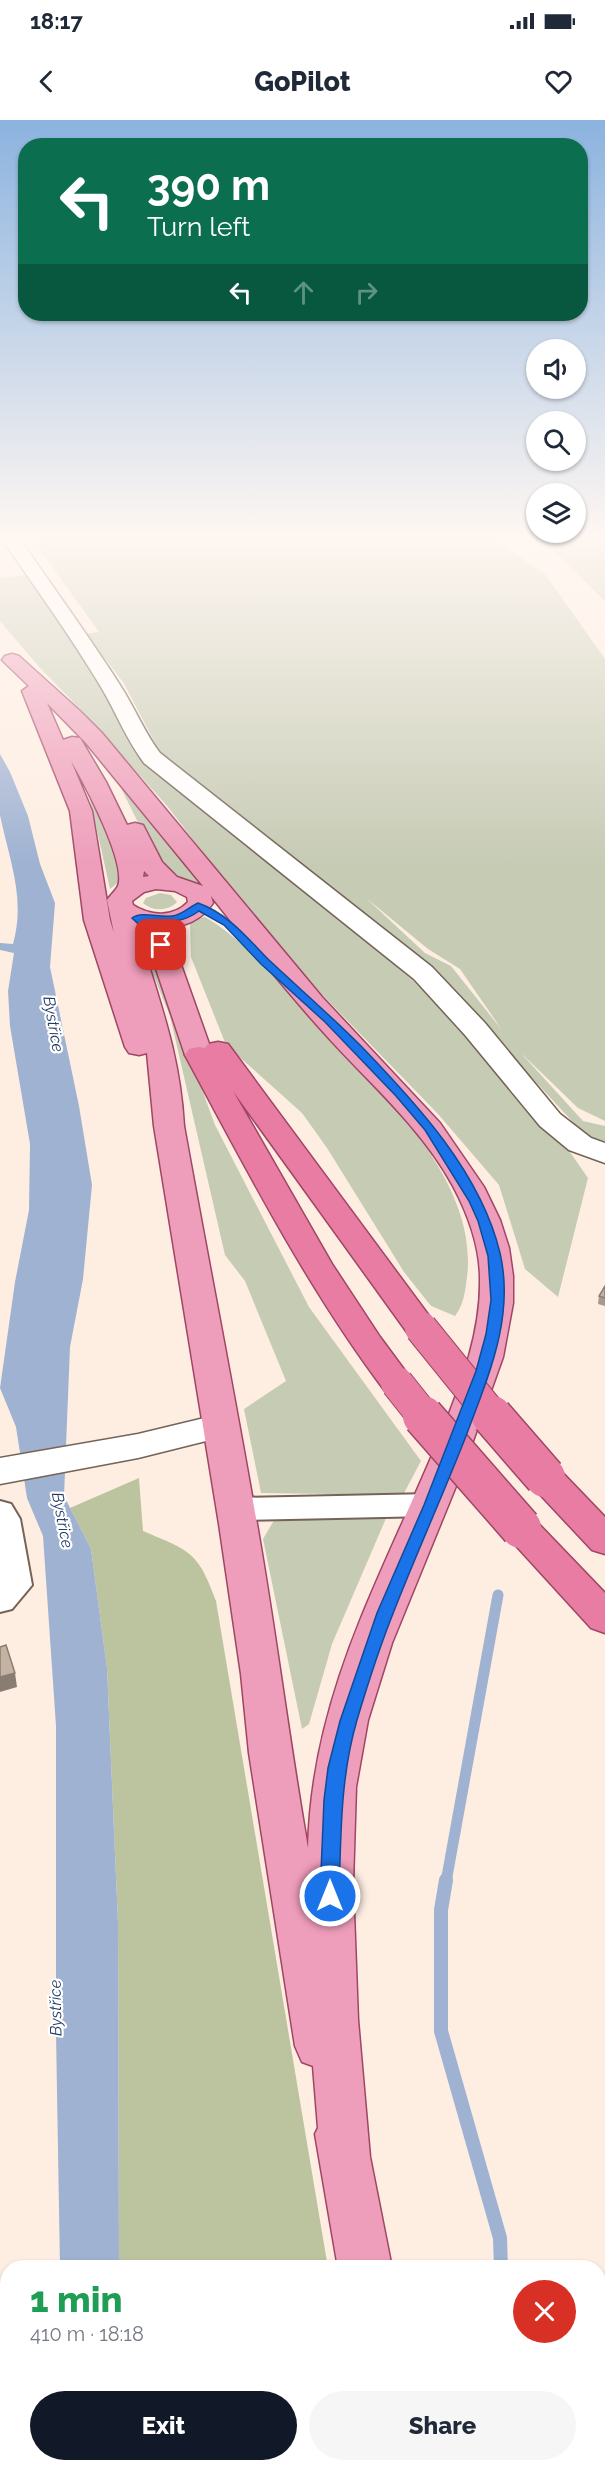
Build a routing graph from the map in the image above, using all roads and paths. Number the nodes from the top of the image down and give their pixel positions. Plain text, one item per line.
1 (83, 646) edge
2 (6, 653) edge
3 (39, 692) junction
4 (171, 883) junction
5 (130, 905) junction
6 (192, 911) junction
7 (315, 1006) junction
8 (208, 1053) junction
9 (169, 1126) junction
10 (605, 1154) edge
11 (221, 1426) junction
12 (0, 1471) edge
13 (431, 1505) junction
14 (236, 1509) junction
15 (0, 1512) edge
16 (605, 1540) edge
17 (0, 1600) edge
18 (605, 1618) edge
19 (345, 2155) junction
20 (364, 2260) edge

1 - 10 street
2 - 3 main road
3 - 4 main road
3 - 5 main road
3 - 7 main road
3 - 9 main road
4 - 5 main road
4 - 6 main road
5 - 6 main road
5 - 8 main road
5 - 9 main road
6 - 7 main road
6 - 8 main road
7 - 13 main road
8 - 16 highway, bridge
8 - 18 highway, bridge
9 - 11 main road
11 - 12 street
11 - 14 main road
13 - 14 street
13 - 19 main road
14 - 19 main road
15 - 17 street
19 - 20 main road

